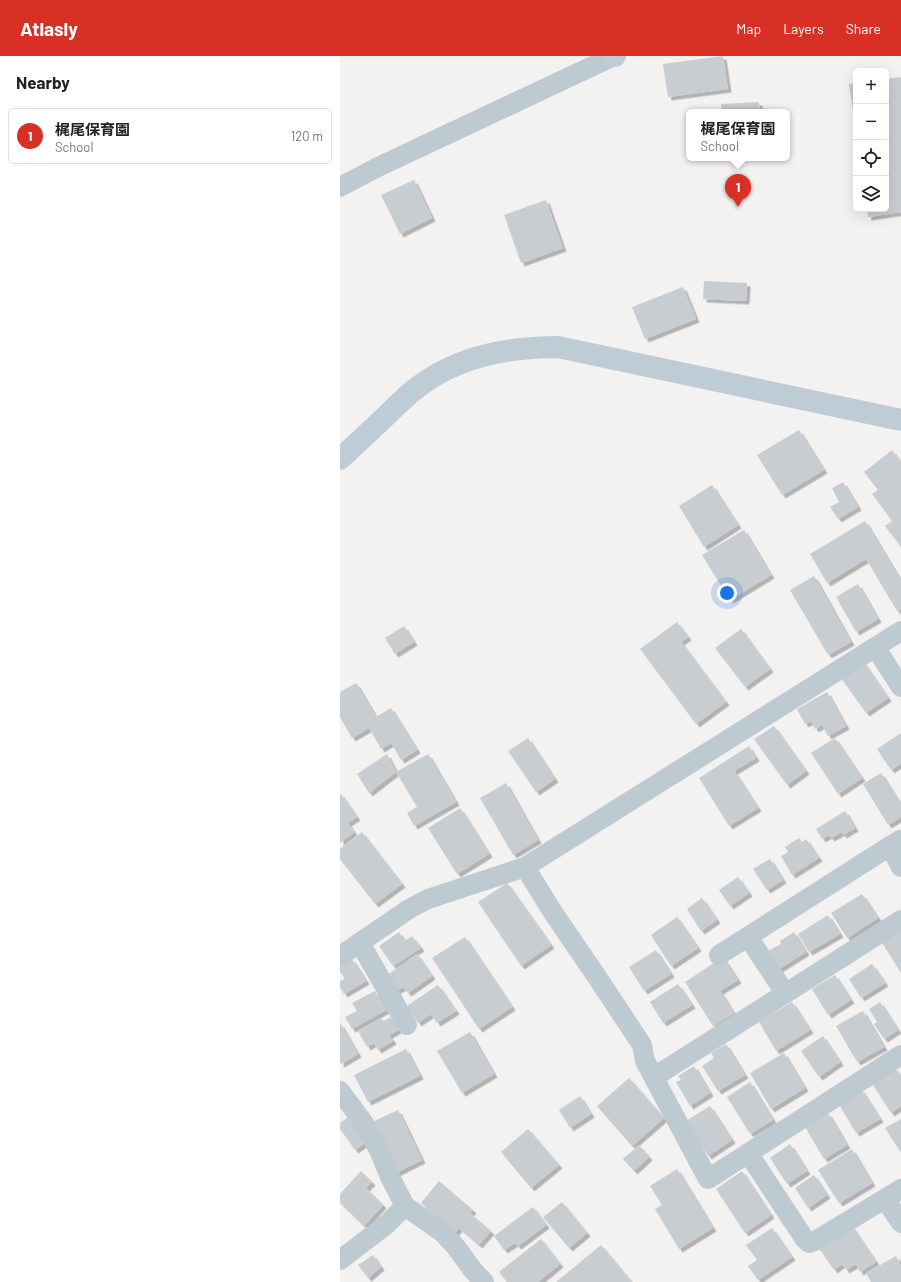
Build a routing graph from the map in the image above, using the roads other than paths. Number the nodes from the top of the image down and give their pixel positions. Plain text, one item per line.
1 (614, 56) edge
2 (340, 187) edge
3 (901, 420) edge
4 (340, 459) edge
5 (901, 631) edge
6 (875, 647) junction
7 (901, 687) edge
8 (895, 843) edge
9 (526, 867) junction
10 (901, 867) edge
11 (901, 920) edge
12 (748, 937) junction
13 (360, 942) junction
14 (719, 955) dead end
15 (340, 956) edge
16 (786, 993) junction
17 (407, 1025) dead end
18 (901, 1055) edge
19 (654, 1077) junction
20 (340, 1091) edge
21 (748, 1153) junction
22 (893, 1194) edge
23 (405, 1206) junction
24 (901, 1223) edge
25 (340, 1260) edge
26 (484, 1282) edge

1 - 2 street
3 - 4 street
5 - 6 street
6 - 7 street
6 - 9 street
8 - 10 street
8 - 12 street
9 - 13 street
9 - 19 street
11 - 16 street
12 - 14 street
12 - 16 street
13 - 15 street
13 - 17 street
16 - 19 street
18 - 21 street
19 - 21 street
20 - 23 street
21 - 22 street
22 - 24 street
23 - 25 street
23 - 26 street

